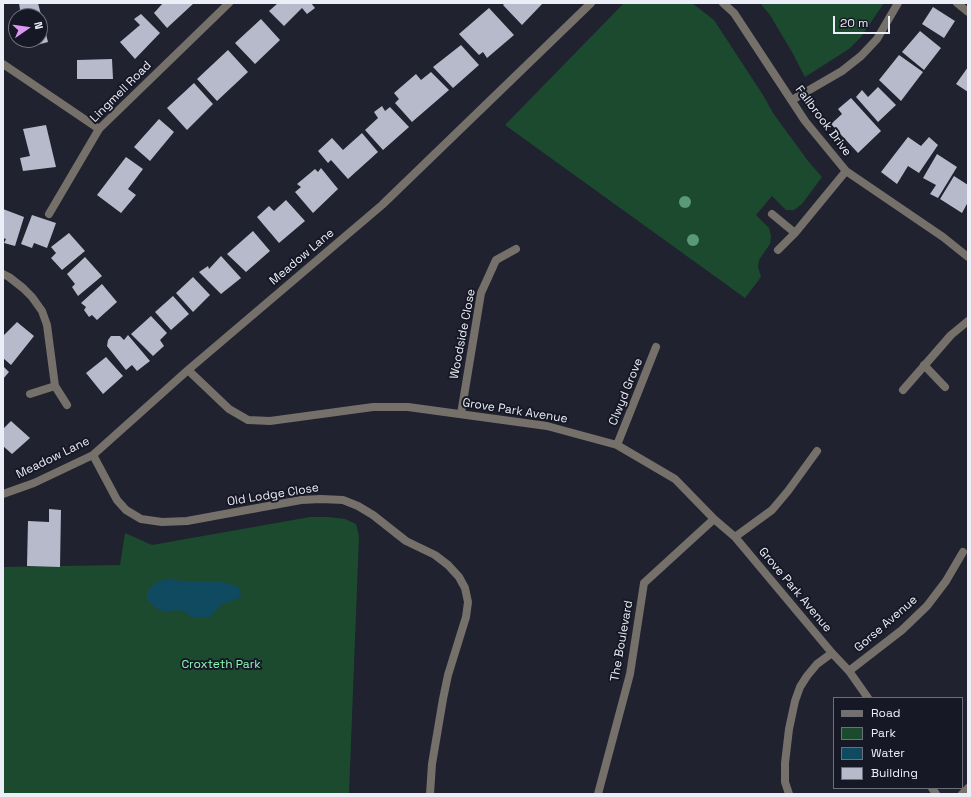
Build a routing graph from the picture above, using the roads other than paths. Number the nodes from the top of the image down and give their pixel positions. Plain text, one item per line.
1 (229, 3) edge
2 (591, 3) edge
3 (723, 3) edge
4 (898, 3) edge
5 (957, 3) edge
6 (968, 12) edge
7 (3, 64) edge
8 (792, 100) junction
9 (99, 129) junction
10 (846, 171) junction
11 (49, 214) dead end
12 (772, 214) dead end
13 (795, 233) junction
14 (516, 249) dead end
15 (778, 250) dead end
16 (968, 257) edge
17 (3, 274) edge
18 (968, 321) edge
19 (656, 347) dead end
20 (924, 365) junction
21 (188, 370) junction
22 (55, 386) junction
23 (945, 386) dead end
24 (903, 390) dead end
25 (30, 394) dead end
26 (67, 405) dead end
27 (461, 414) junction
28 (617, 445) junction
29 (817, 451) dead end
30 (93, 455) junction
31 (3, 494) edge
32 (714, 519) junction
33 (734, 537) junction
34 (963, 552) dead end
35 (832, 653) junction
36 (849, 671) junction
37 (867, 697) edge
38 (968, 788) edge
39 (430, 794) edge
40 (598, 794) edge
41 (788, 794) edge
42 (962, 794) edge

1 - 9 street, Lingmell Road
2 - 21 street, Meadow Lane
3 - 8 street, Fallbrook Drive
4 - 8 street
5 - 6 street
7 - 9 street
8 - 10 street, Fallbrook Drive
9 - 11 street, Lingmell Road
10 - 13 street
10 - 16 street, Fallbrook Drive
12 - 13 street
13 - 15 street
14 - 27 street, Woodside Close
17 - 22 street
18 - 20 street
19 - 28 street, Clwyd Grove
20 - 23 street
20 - 24 street
21 - 27 street, Grove Park Avenue
21 - 30 street, Meadow Lane
22 - 25 street
22 - 26 street
27 - 28 street, Grove Park Avenue
28 - 32 street, Grove Park Avenue
29 - 33 street
30 - 31 street, Meadow Lane
30 - 39 street, Old Lodge Close
32 - 33 street, Grove Park Avenue
32 - 40 street, The Boulevard
33 - 35 street, Grove Park Avenue
34 - 36 street, Gorse Avenue
35 - 36 street, Grove Park Avenue
35 - 41 street
36 - 37 street, Grove Park Avenue
38 - 42 street

